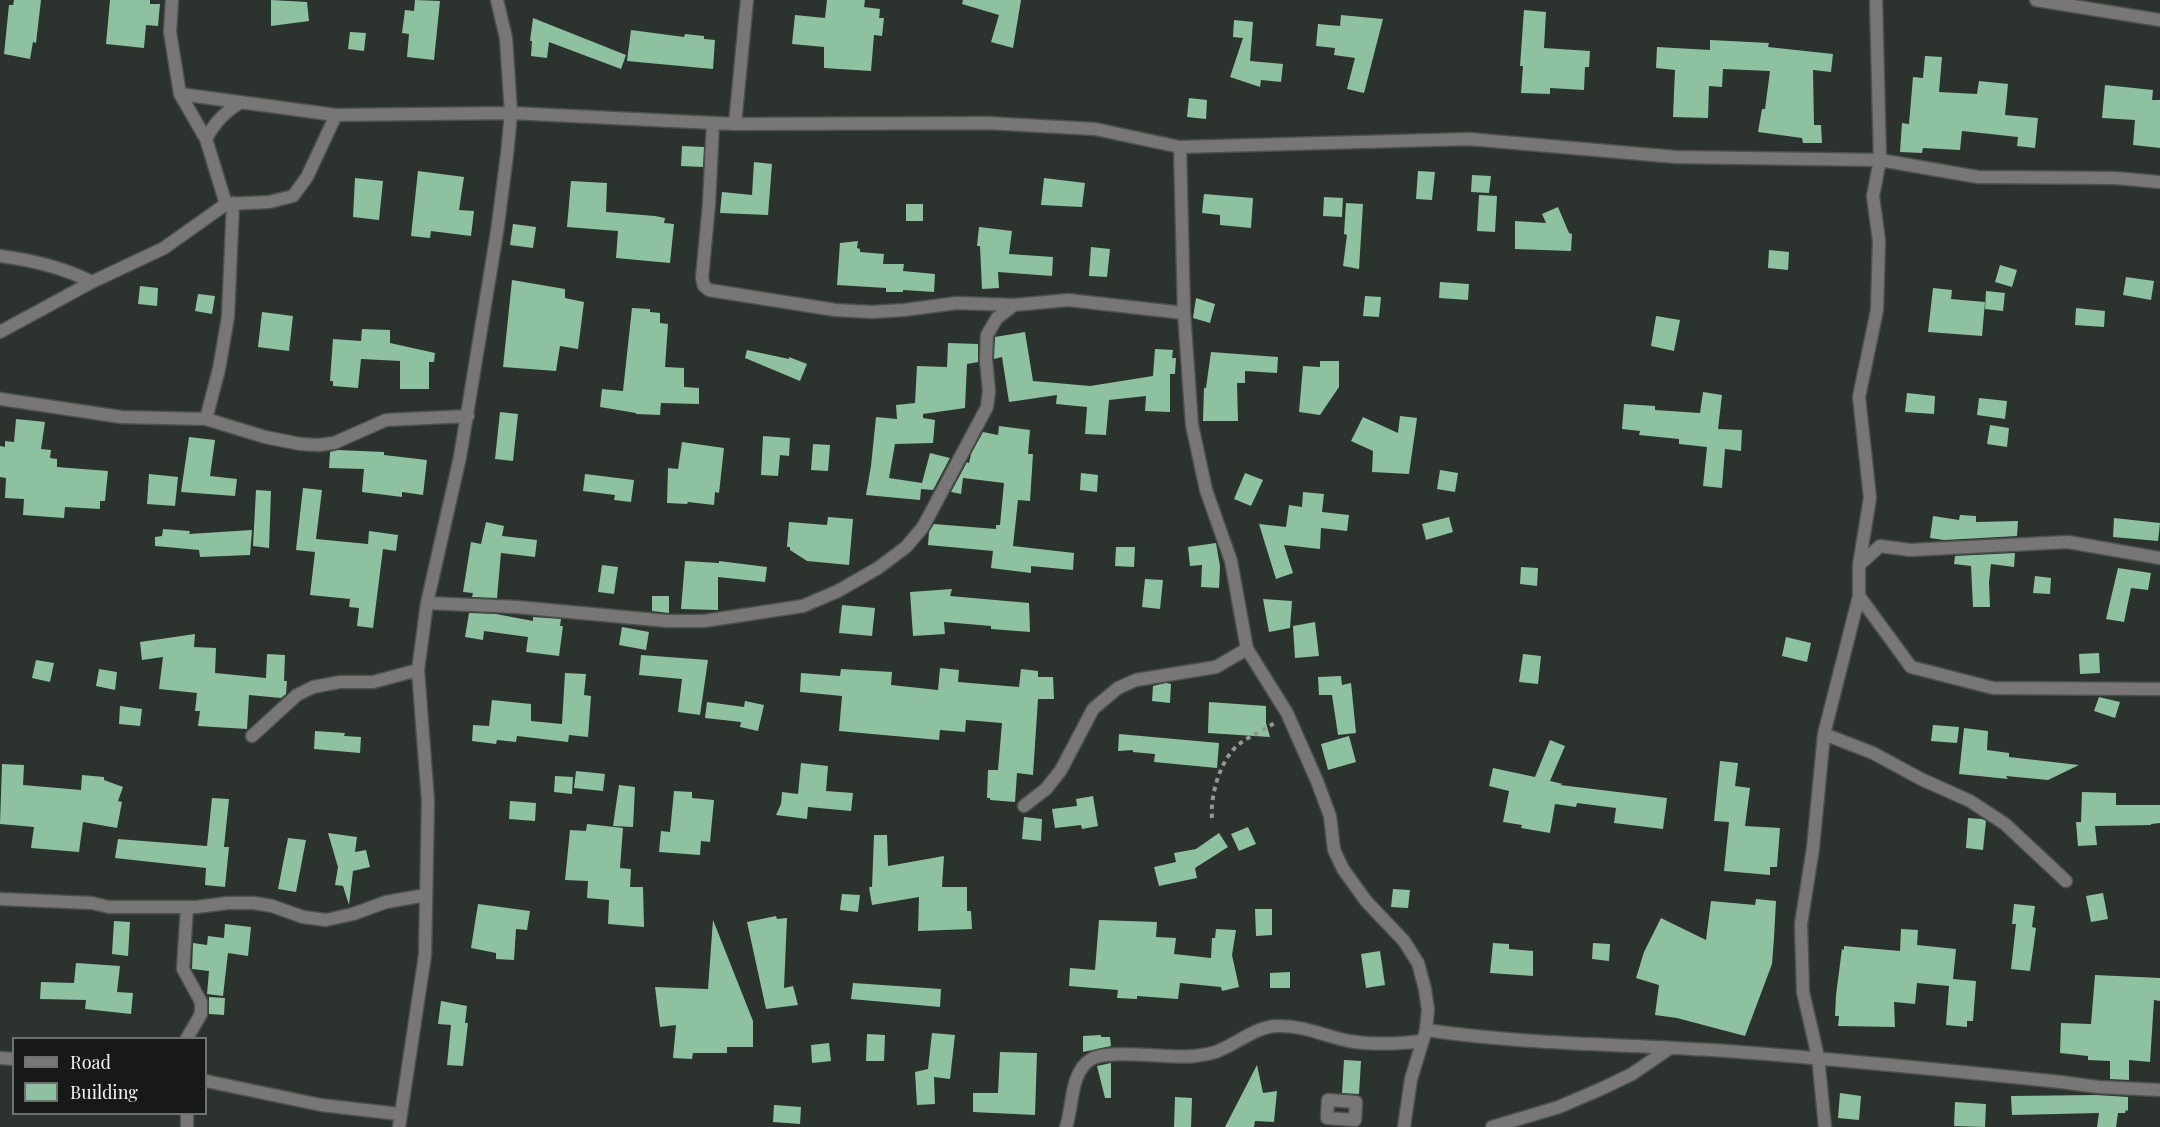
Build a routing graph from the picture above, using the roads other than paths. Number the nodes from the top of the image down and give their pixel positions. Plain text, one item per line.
1 (172, 0) edge
2 (497, 0) edge
3 (747, 0) edge
4 (1876, 0) edge
5 (2036, 0) edge
6 (2160, 20) edge
7 (180, 94) junction
8 (241, 102) junction
9 (511, 113) junction
10 (336, 115) junction
11 (713, 123) junction
12 (735, 124) junction
13 (206, 138) junction
14 (1180, 147) junction
15 (1880, 160) junction
16 (2160, 182) edge
17 (229, 203) junction
18 (0, 256) edge
19 (92, 282) junction
20 (1014, 305) junction
21 (1184, 313) junction
22 (0, 332) edge
23 (0, 399) edge
24 (468, 416) junction
25 (206, 419) junction
26 (2160, 558) edge
27 (1859, 565) junction
28 (1859, 596) junction
29 (427, 603) junction
30 (1247, 649) junction
31 (418, 670) junction
32 (2157, 687) edge
33 (1824, 734) junction
34 (252, 735) dead end
35 (1024, 806) dead end
36 (2066, 881) dead end
37 (426, 895) junction
38 (0, 899) edge
39 (187, 907) junction
40 (1424, 1035) junction
41 (189, 1037) edge
42 (1670, 1048) junction
43 (1818, 1057) junction
44 (207, 1081) edge
45 (2160, 1090) edge
46 (399, 1120) edge
47 (1066, 1127) edge
48 (1404, 1127) edge
49 (1492, 1127) edge
50 (1825, 1127) edge

1 - 7 street
2 - 9 street
3 - 12 street
4 - 15 street
5 - 6 street
7 - 8 street
7 - 13 street
8 - 10 street
8 - 13 street
9 - 10 street
9 - 11 street
9 - 24 street
10 - 17 street
11 - 12 street
11 - 20 street
12 - 14 street
13 - 17 street
14 - 15 street
14 - 21 street
15 - 16 street
15 - 27 street
17 - 19 street
17 - 25 street
18 - 19 street
19 - 22 street
20 - 21 street
20 - 29 street
21 - 30 street
23 - 25 street
24 - 25 street
24 - 29 street
26 - 27 street
27 - 28 street
28 - 32 street
28 - 33 street
29 - 31 street
30 - 35 street
30 - 40 street
31 - 34 street
31 - 37 street
33 - 36 street
33 - 43 street
37 - 39 street
37 - 46 street
38 - 39 street
39 - 41 street
40 - 42 street
40 - 47 street
40 - 48 street
42 - 43 street
42 - 49 street
43 - 45 street
43 - 50 street
44 - 46 street

